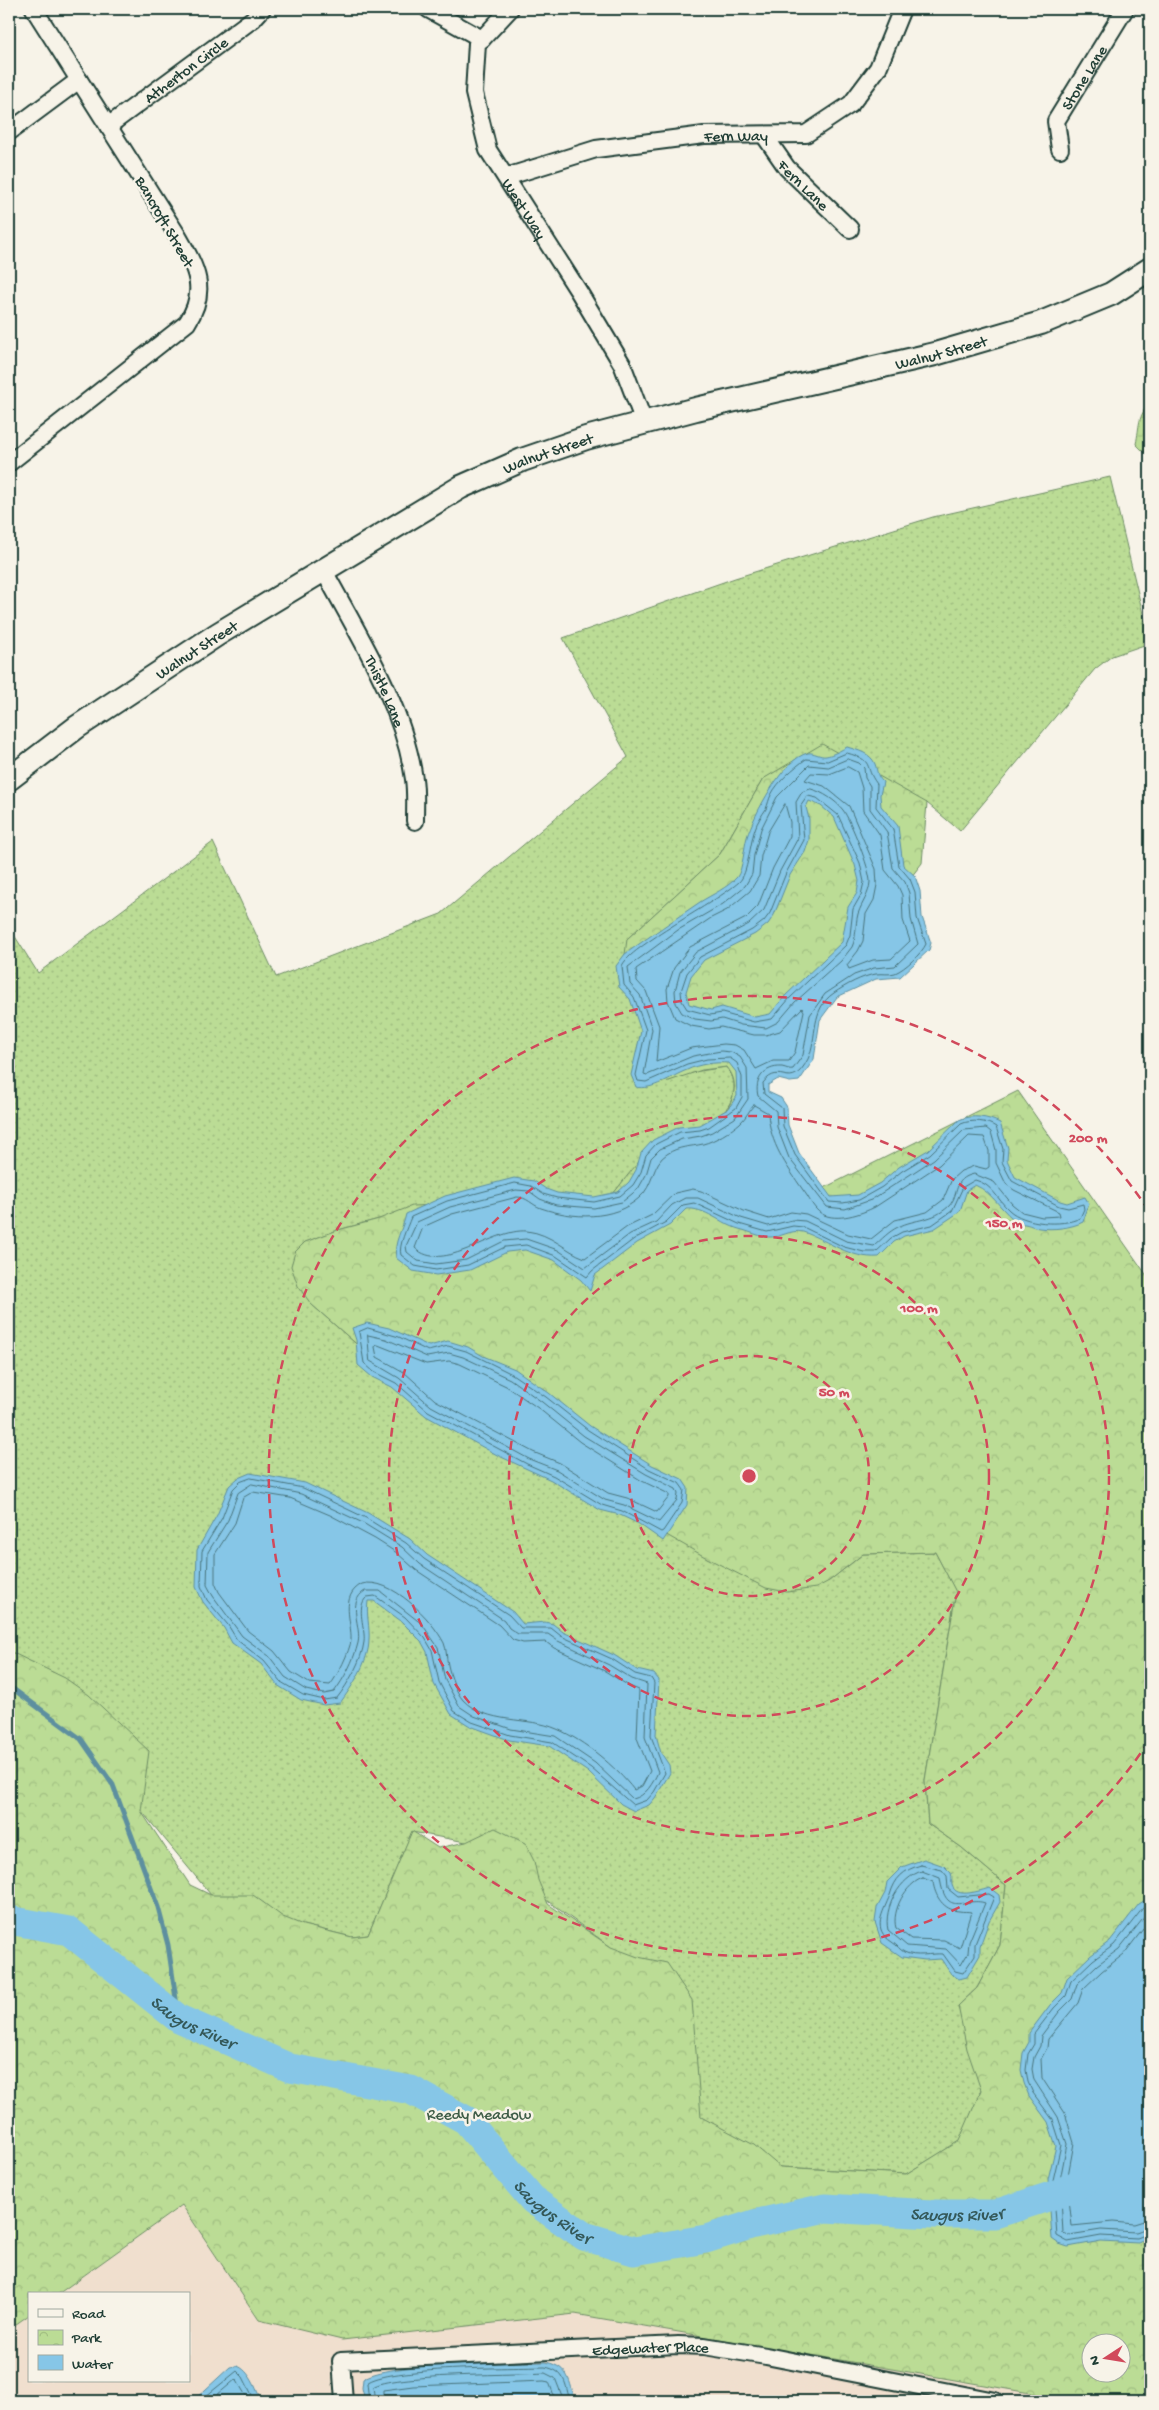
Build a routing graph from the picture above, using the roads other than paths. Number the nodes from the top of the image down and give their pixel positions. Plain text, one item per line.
1 (34, 9) edge
2 (262, 9) edge
3 (428, 9) edge
4 (510, 9) edge
5 (902, 9) edge
6 (1125, 9) edge
7 (482, 38) junction
8 (79, 80) junction
9 (108, 126) junction
10 (9, 132) edge
11 (764, 135) junction
12 (1060, 148) dead end
13 (506, 177) junction
14 (850, 229) dead end
15 (1150, 269) edge
16 (644, 422) junction
17 (9, 463) edge
18 (324, 571) junction
19 (12, 770) edge
20 (416, 821) dead end
21 (344, 2401) edge
22 (995, 2401) edge

1 - 8 street, Bancroft Street
2 - 9 street, Atherton Circle
3 - 7 street
4 - 7 street
5 - 11 street, Fern Way
6 - 12 street, Stone Lane
7 - 13 street, West Way
8 - 9 street, Bancroft Street
8 - 10 street
9 - 17 street, Bancroft Street
11 - 13 street, Fern Way
11 - 14 street, Fern Lane
13 - 16 street, West Way
15 - 16 main road, Walnut Street
16 - 18 main road, Walnut Street
18 - 19 main road, Walnut Street
18 - 20 street, Thistle Lane
21 - 22 street, Edgewater Place

